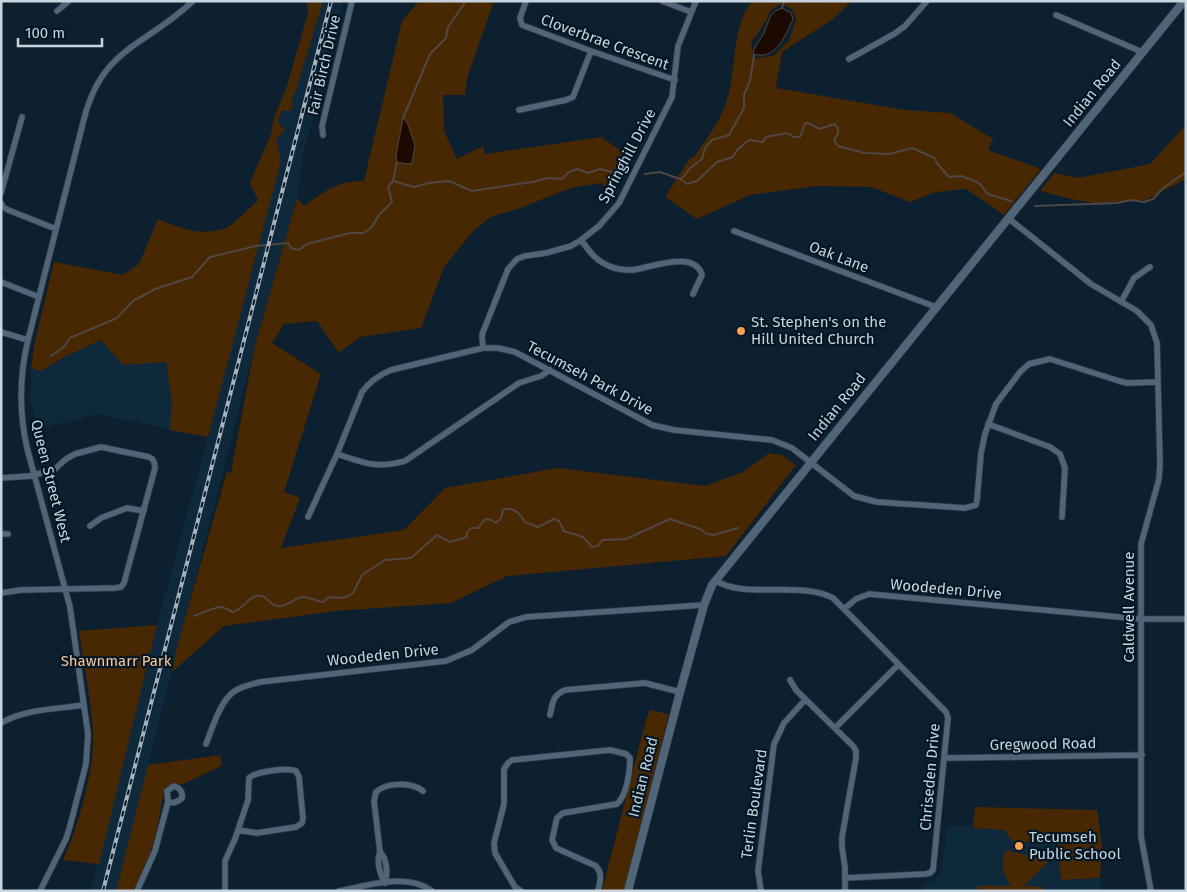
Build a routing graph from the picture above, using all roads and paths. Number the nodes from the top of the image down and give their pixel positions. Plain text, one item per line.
1 (70, 1) edge
2 (194, 1) edge
3 (352, 1) edge
4 (526, 1) edge
5 (662, 1) edge
6 (696, 1) edge
7 (928, 1) edge
8 (1184, 1) edge
9 (57, 11) dead end
10 (691, 12) junction
11 (1056, 15) dead end
12 (591, 52) junction
13 (1142, 52) junction
14 (849, 59) dead end
15 (675, 80) junction
16 (519, 110) dead end
17 (22, 117) dead end
18 (323, 135) dead end
19 (1, 193) edge
20 (1, 204) edge
21 (1008, 218) junction
22 (56, 229) junction
23 (734, 230) dead end
24 (581, 240) junction
25 (1150, 267) dead end
26 (1, 282) edge
27 (693, 294) dead end
28 (39, 296) junction
29 (1121, 302) junction
30 (936, 307) junction
31 (1, 332) edge
32 (28, 340) junction
33 (483, 348) junction
34 (550, 370) junction
35 (1158, 382) junction
36 (988, 424) junction
37 (337, 454) junction
38 (811, 462) junction
39 (35, 475) junction
40 (1, 478) edge
41 (144, 511) junction
42 (308, 517) dead end
43 (1062, 517) dead end
44 (90, 526) dead end
45 (715, 580) junction
46 (66, 588) junction
47 (1, 593) edge
48 (704, 605) junction
49 (844, 609) junction
50 (1141, 619) junction
51 (1186, 619) edge
52 (898, 665) junction
53 (790, 680) dead end
54 (680, 692) junction
55 (805, 700) junction
56 (84, 705) junction
57 (550, 715) dead end
58 (1, 723) edge
59 (835, 728) junction
60 (206, 744) dead end
61 (1142, 755) junction
62 (945, 758) junction
63 (423, 791) dead end
64 (168, 802) dead end
65 (238, 830) junction
66 (845, 878) junction
67 (385, 883) junction
68 (512, 889) edge
69 (40, 891) edge
70 (138, 891) edge
71 (225, 891) edge
72 (338, 891) edge
73 (432, 891) edge
74 (521, 891) edge
75 (598, 891) edge
76 (628, 891) edge
77 (761, 891) edge
78 (845, 891) edge
79 (1151, 891) edge

1 - 9 street
2 - 22 street, Queen Street West
3 - 18 street, Fair Birch Drive
4 - 12 street, Cloverbrae Crescent
5 - 10 street
6 - 10 street, Springhill Drive
7 - 14 street
8 - 13 street, Indian Road
10 - 15 street, Springhill Drive
11 - 13 street
12 - 15 street, Cloverbrae Crescent
12 - 16 street
13 - 21 street, Indian Road
15 - 24 street, Springhill Drive
17 - 19 street
20 - 22 street
21 - 29 street, Caldwell Avenue
21 - 30 street, Indian Road
22 - 28 street, Queen Street West
23 - 30 street, Oak Lane
24 - 27 street
24 - 33 street, Springhill Drive
25 - 29 street
26 - 28 street
28 - 32 street, Queen Street West
29 - 35 street, Caldwell Avenue
30 - 38 street, Indian Road
31 - 32 street
32 - 39 street, Queen Street West
33 - 34 street, Tecumseh Park Drive
33 - 37 street, Tecumseh Park Drive
34 - 37 street
34 - 38 street, Tecumseh Park Drive
35 - 36 street, Tecumseh Park Drive
35 - 50 street, Caldwell Avenue
36 - 38 street, Tecumseh Park Drive
36 - 43 street
37 - 42 street, Tecumseh Park Drive
38 - 45 street, Indian Road
39 - 40 street
39 - 41 street
39 - 46 street, Queen Street West
41 - 44 street
41 - 46 street
45 - 48 street, Indian Road
45 - 49 street
46 - 47 street
46 - 56 street, Queen Street West
48 - 54 street, Indian Road
48 - 60 street, Woodeden Drive
49 - 50 street, Woodeden Drive
49 - 52 street, Chriseden Drive
50 - 51 street, Woodeden Drive
50 - 61 street, Caldwell Avenue
52 - 59 street
52 - 62 street, Chriseden Drive
53 - 55 street
54 - 57 street
54 - 76 street, Indian Road
55 - 59 street
55 - 77 street, Terlin Boulevard
56 - 58 street
56 - 69 street, Queen Street West
59 - 66 street
61 - 62 street, Gregwood Road
61 - 79 street, Caldwell Avenue
62 - 66 street, Chriseden Drive
63 - 67 street
64 - 70 street
65 - 65 street
65 - 71 street
66 - 78 street
67 - 72 street
67 - 73 street
68 - 74 street
68 - 75 street

